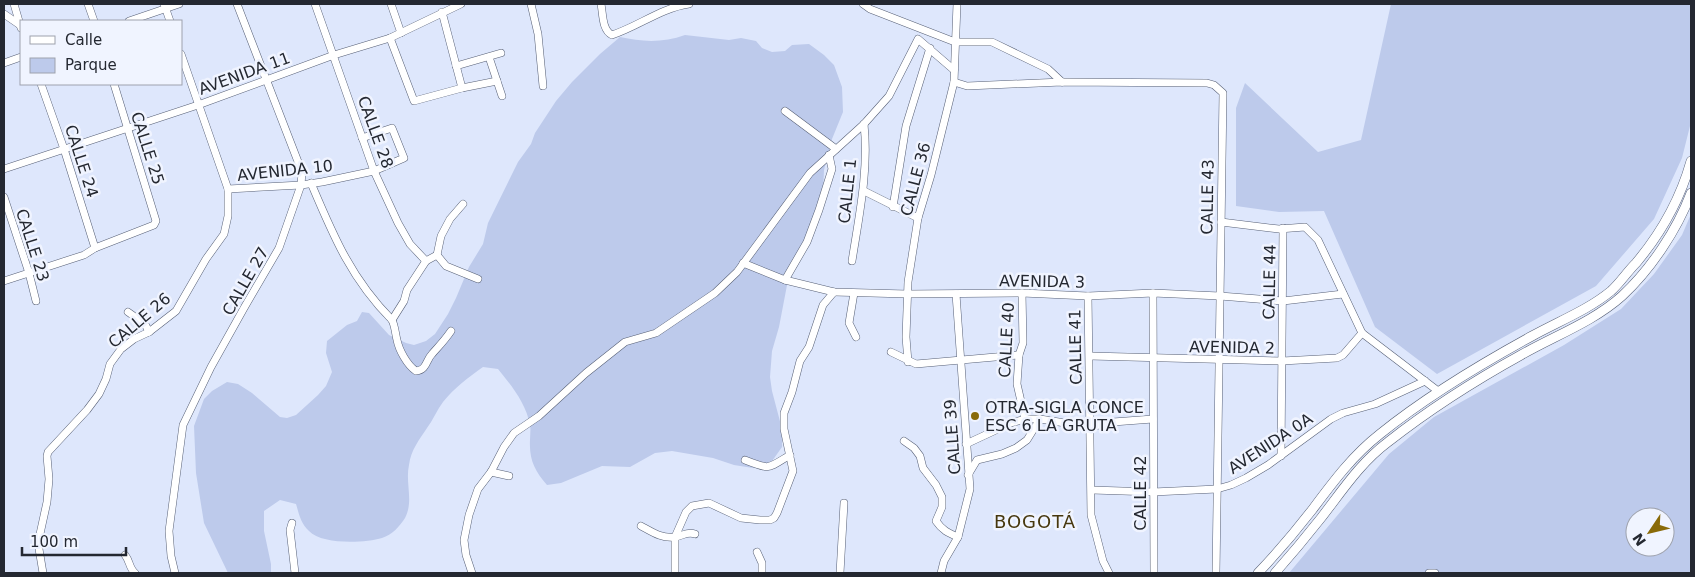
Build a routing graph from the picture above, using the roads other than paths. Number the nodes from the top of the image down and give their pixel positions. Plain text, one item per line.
1 (14, 4) edge
2 (88, 4) edge
3 (179, 4) edge
4 (237, 4) edge
5 (315, 4) edge
6 (391, 4) edge
7 (461, 4) edge
8 (531, 4) edge
9 (601, 4) edge
10 (689, 4) edge
11 (863, 4) edge
12 (957, 4) edge
13 (165, 6) edge
14 (442, 12) junction
15 (4, 14) edge
16 (94, 20) edge
17 (131, 20) edge
18 (170, 20) edge
19 (20, 23) edge
20 (20, 25) edge
21 (922, 29) junction
22 (401, 33) junction
23 (390, 38) junction
24 (918, 39) junction
25 (956, 42) junction
26 (930, 48) junction
27 (501, 54) dead end
28 (334, 55) junction
29 (20, 57) edge
30 (182, 57) edge
31 (489, 57) junction
32 (4, 62) edge
33 (456, 66) junction
34 (954, 70) junction
35 (267, 78) junction
36 (497, 81) junction
37 (954, 82) junction
38 (1062, 82) junction
39 (41, 85) edge
40 (114, 85) edge
41 (543, 86) dead end
42 (462, 88) junction
43 (502, 96) dead end
44 (198, 105) junction
45 (785, 112) dead end
46 (864, 124) junction
47 (127, 127) junction
48 (362, 138) junction
49 (64, 149) junction
50 (836, 149) junction
51 (829, 155) junction
52 (1691, 161) edge
53 (4, 169) edge
54 (374, 171) junction
55 (311, 183) junction
56 (301, 185) junction
57 (228, 189) junction
58 (864, 191) junction
59 (1691, 193) edge
60 (4, 197) edge
61 (463, 204) dead end
62 (893, 207) junction
63 (918, 218) junction
64 (1221, 222) junction
65 (1283, 228) junction
66 (95, 248) junction
67 (436, 255) junction
68 (426, 261) junction
69 (852, 261) dead end
70 (743, 263) junction
71 (29, 273) junction
72 (478, 279) dead end
73 (785, 280) junction
74 (4, 281) edge
75 (834, 292) junction
76 (1022, 292) junction
77 (854, 293) junction
78 (1153, 293) junction
79 (907, 294) junction
80 (956, 294) junction
81 (1344, 294) junction
82 (1088, 296) junction
83 (1220, 296) junction
84 (36, 301) dead end
85 (1283, 301) junction
86 (128, 312) dead end
87 (392, 320) junction
88 (451, 331) dead end
89 (149, 332) junction
90 (1362, 333) junction
91 (856, 337) dead end
92 (891, 352) dead end
93 (1019, 355) junction
94 (1090, 356) junction
95 (1153, 358) junction
96 (1219, 360) junction
97 (908, 362) junction
98 (962, 362) junction
99 (1282, 362) junction
100 (1425, 381) junction
101 (1438, 391) junction
102 (1040, 418) junction
103 (1025, 419) junction
104 (1153, 419) junction
105 (1090, 426) junction
106 (904, 441) dead end
107 (966, 444) junction
108 (790, 455) junction
109 (1281, 456) junction
110 (744, 460) dead end
111 (490, 472) junction
112 (508, 476) dead end
113 (968, 476) junction
114 (1217, 489) junction
115 (1092, 490) junction
116 (1154, 492) junction
117 (844, 503) dead end
118 (292, 523) dead end
119 (641, 526) dead end
120 (695, 534) dead end
121 (676, 537) junction
122 (958, 537) junction
123 (757, 552) dead end
124 (125, 555) dead end
125 (43, 573) edge
126 (135, 573) edge
127 (175, 573) edge
128 (295, 573) edge
129 (472, 573) edge
130 (675, 573) edge
131 (762, 573) edge
132 (840, 573) edge
133 (942, 573) edge
134 (1109, 573) edge
135 (1154, 573) edge
136 (1216, 573) edge
137 (1258, 573) edge
138 (1275, 573) edge
139 (1429, 573) edge
140 (1435, 573) edge

1 - 19 street
2 - 16 street
3 - 13 street
4 - 35 street, CALLE 27
5 - 28 street, CALLE 28
6 - 22 street
7 - 14 street, AVENIDA 11
8 - 41 street
9 - 10 street
11 - 21 street
12 - 25 street, CALLE 36
13 - 17 street
13 - 18 street
14 - 22 street, AVENIDA 11
14 - 33 street
15 - 20 street
21 - 24 street
21 - 25 street
22 - 23 street, AVENIDA 11
23 - 28 street, AVENIDA 11
23 - 42 street
24 - 26 street
24 - 46 street
25 - 34 street, CALLE 36
25 - 38 street
26 - 34 street
26 - 62 street
27 - 31 street
28 - 35 street, AVENIDA 11
28 - 48 street, CALLE 28
29 - 32 street
30 - 44 street, CALLE 26
31 - 33 street
31 - 36 street
33 - 42 street
34 - 37 street, CALLE 36
35 - 44 street, AVENIDA 11
35 - 56 street, CALLE 27
36 - 42 street
36 - 43 street
37 - 38 street, CALLE 43
37 - 63 street, CALLE 36
38 - 64 street, CALLE 43
39 - 49 street, CALLE 24
40 - 47 street, CALLE 25
44 - 47 street, AVENIDA 11
44 - 57 street, CALLE 26
45 - 50 street
46 - 50 street
46 - 58 street, CALLE 1
47 - 49 street, AVENIDA 11
47 - 66 street, CALLE 25
48 - 54 street, CALLE 28
48 - 54 street, AVENIDA 10
49 - 53 street, AVENIDA 11
49 - 66 street, CALLE 24
50 - 51 street
51 - 70 street
51 - 73 street
52 - 101 main road
54 - 55 street, AVENIDA 10
54 - 68 street, CALLE 28
55 - 56 street, AVENIDA 10
55 - 87 street
56 - 57 street, AVENIDA 10
56 - 127 street, CALLE 27
57 - 89 street, CALLE 26
58 - 62 street
58 - 69 street, CALLE 1
59 - 138 main road
60 - 71 street, CALLE 23
61 - 67 street
62 - 63 street
63 - 79 street, CALLE 36
64 - 65 street
64 - 83 street, CALLE 43
65 - 81 street
65 - 85 street, CALLE 44
66 - 71 street
67 - 68 street
67 - 72 street
68 - 87 street
70 - 73 street, AVENIDA 3
70 - 111 street
71 - 74 street
71 - 84 street, CALLE 23
73 - 75 street, AVENIDA 3
75 - 77 street, AVENIDA 3
75 - 108 street
76 - 80 street, AVENIDA 3
76 - 82 street, AVENIDA 3
76 - 93 street, CALLE 40
77 - 79 street, AVENIDA 3
77 - 91 street
78 - 82 street, AVENIDA 3
78 - 83 street, AVENIDA 3
78 - 95 street, CALLE 42
79 - 80 street, AVENIDA 3
79 - 97 street, CALLE 36
80 - 98 street, CALLE 39
81 - 85 street, AVENIDA 3
81 - 90 street
82 - 94 street, CALLE 41
83 - 85 street, AVENIDA 3
83 - 96 street, CALLE 43
85 - 99 street, CALLE 44
86 - 89 street
87 - 88 street
89 - 125 street, CALLE 26
90 - 99 street, AVENIDA 2
90 - 100 street
92 - 97 street
93 - 98 street
93 - 103 street, CALLE 40
94 - 95 street, AVENIDA 2
94 - 105 street, CALLE 41
95 - 96 street, AVENIDA 2
95 - 104 street, CALLE 42
96 - 99 street, AVENIDA 2
96 - 114 street, CALLE 43
97 - 98 street
98 - 107 street, CALLE 39
99 - 109 street, CALLE 44
100 - 101 street
100 - 109 street, AVENIDA 0A
101 - 137 main road
102 - 103 street
102 - 105 street
102 - 113 street
103 - 107 street
104 - 105 street
104 - 116 street, CALLE 42
105 - 115 street, CALLE 41
106 - 122 street
107 - 113 street, CALLE 39
108 - 110 street
108 - 121 street
109 - 114 street, AVENIDA 0A
111 - 112 street
111 - 129 street
113 - 122 street, CALLE 39
114 - 116 street, AVENIDA 0A
114 - 136 street, CALLE 43
115 - 116 street, AVENIDA 0A
115 - 134 street, CALLE 41
116 - 135 street, CALLE 42
117 - 132 street
118 - 128 street
119 - 121 street
120 - 121 street
121 - 130 street
122 - 133 street, CALLE 39
123 - 131 street
124 - 126 street
139 - 140 street

